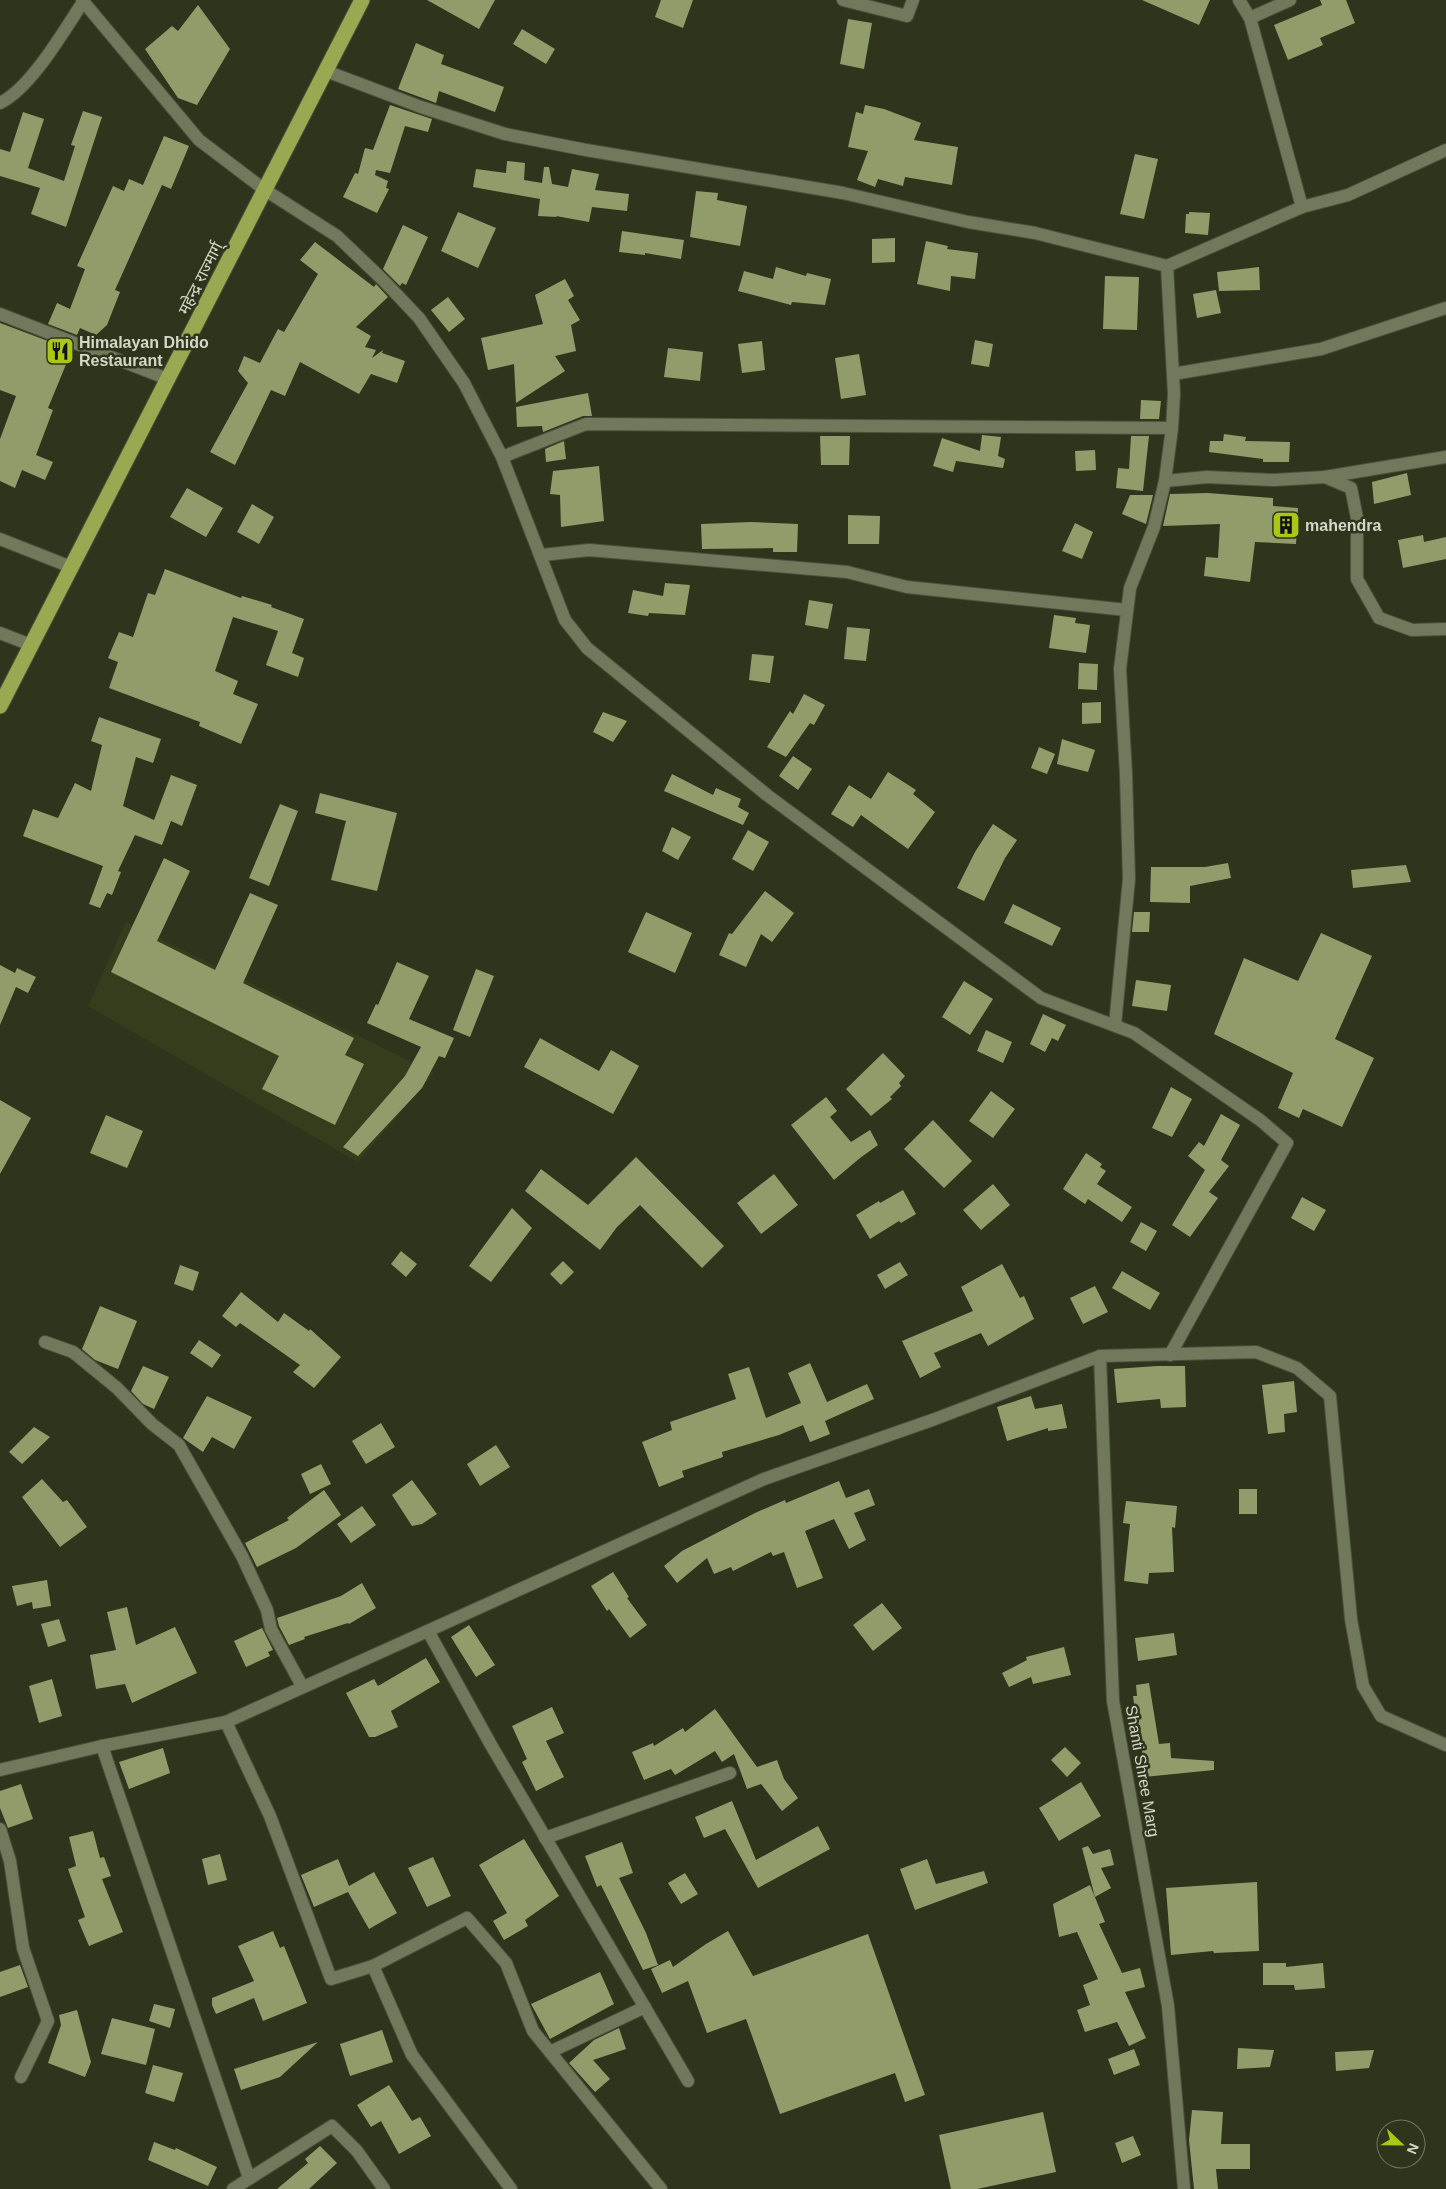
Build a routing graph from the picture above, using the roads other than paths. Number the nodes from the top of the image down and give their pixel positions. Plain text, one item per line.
1 (362, 0) edge
2 (843, 0) edge
3 (913, 0) edge
4 (1239, 0) edge
5 (1290, 0) edge
6 (82, 1) edge
7 (1250, 18) junction
8 (326, 71) junction
9 (0, 103) edge
10 (1446, 150) edge
11 (265, 190) junction
12 (1302, 207) junction
13 (1167, 266) junction
14 (1446, 308) edge
15 (0, 314) edge
16 (1173, 374) junction
17 (168, 379) junction
18 (1172, 428) junction
19 (502, 457) junction
20 (1446, 457) edge
21 (1325, 477) junction
22 (1166, 482) junction
23 (0, 539) edge
24 (542, 555) junction
25 (71, 567) junction
26 (1127, 610) junction
27 (1446, 629) edge
28 (0, 633) edge
29 (31, 645) junction
30 (0, 706) edge
31 (1115, 1025) junction
32 (45, 1342) dead end
33 (1170, 1355) junction
34 (1100, 1356) junction
35 (428, 1631) junction
36 (302, 1686) junction
37 (226, 1722) junction
38 (1446, 1745) edge
39 (102, 1746) junction
40 (0, 1770) edge
41 (730, 1773) dead end
42 (0, 1829) edge
43 (546, 1838) junction
44 (373, 1966) junction
45 (645, 2007) junction
46 (550, 2052) junction
47 (22, 2077) dead end
48 (688, 2081) dead end
49 (250, 2178) junction
50 (233, 2189) edge
51 (384, 2189) edge
52 (511, 2189) edge
53 (661, 2189) edge
54 (1184, 2189) edge

1 - 8 highway, महेन्द्र राज्मार्ग्
2 - 3 street
4 - 7 street
5 - 7 street
6 - 9 street
6 - 11 street
7 - 12 street
8 - 11 highway, महेन्द्र राज्मार्ग्
8 - 13 street
10 - 12 street
11 - 17 highway, महेन्द्र राज्मार्ग्
11 - 19 street
12 - 13 street
13 - 16 street
14 - 16 street
15 - 17 street
16 - 18 street
17 - 25 highway, महेन्द्र राज्मार्ग्
18 - 19 street
18 - 22 street
19 - 24 street
20 - 21 street
21 - 22 street
21 - 27 street
22 - 26 street
23 - 25 street
24 - 26 street
24 - 31 street
25 - 29 highway, महेन्द्र राज्मार्ग्
26 - 31 street
28 - 29 street
29 - 30 highway, महेन्द्र राज्मार्ग्
31 - 33 street
32 - 36 street
33 - 34 street
33 - 38 street
34 - 35 street
34 - 54 street, Shanti Shree Marg
35 - 36 street
35 - 43 street
36 - 37 street
37 - 39 street
37 - 44 street
39 - 40 street
39 - 49 street
41 - 43 street
42 - 47 street
43 - 45 street
44 - 46 street
44 - 52 street
45 - 46 street
45 - 48 street
46 - 53 street
49 - 50 street
49 - 51 street

